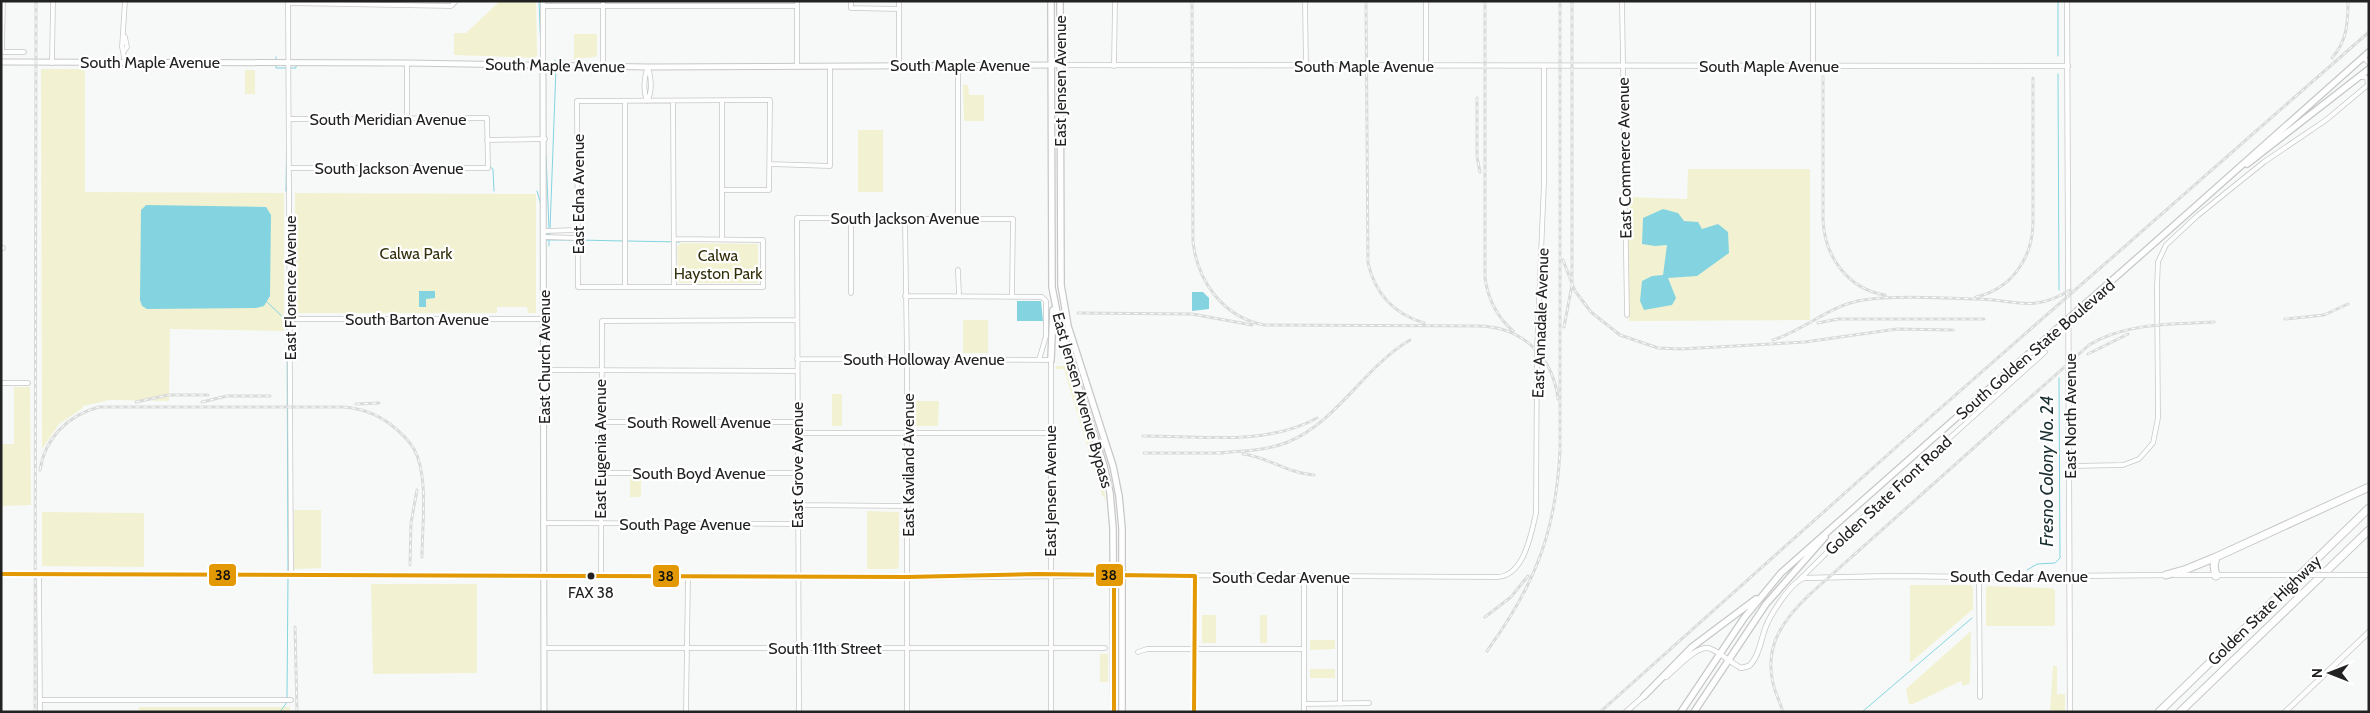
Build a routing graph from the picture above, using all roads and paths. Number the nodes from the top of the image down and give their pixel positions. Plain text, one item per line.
1 (3, 1) edge
2 (53, 1) edge
3 (125, 1) edge
4 (456, 1) edge
5 (851, 1) edge
6 (899, 1) edge
7 (1051, 1) edge
8 (1060, 1) edge
9 (1115, 1) edge
10 (1305, 1) edge
11 (1426, 1) edge
12 (1622, 1) edge
13 (1813, 1) edge
14 (2067, 1) edge
15 (288, 2) edge
16 (543, 4) edge
17 (603, 4) edge
18 (797, 4) edge
19 (899, 9) junction
20 (2, 52) edge
21 (24, 52) dead end
22 (2369, 52) edge
23 (2363, 57) junction
24 (1, 62) edge
25 (52, 62) junction
26 (124, 62) junction
27 (289, 63) junction
28 (407, 63) junction
29 (2369, 63) edge
30 (899, 65) junction
31 (958, 65) junction
32 (1051, 65) junction
33 (543, 66) junction
34 (603, 66) junction
35 (648, 66) junction
36 (797, 66) junction
37 (830, 66) junction
38 (1060, 66) junction
39 (1114, 66) junction
40 (1306, 66) junction
41 (1426, 66) junction
42 (1544, 66) junction
43 (1622, 66) junction
44 (1813, 66) junction
45 (2068, 66) junction
46 (2369, 69) edge
47 (2360, 76) junction
48 (2368, 85) edge
49 (722, 100) junction
50 (625, 101) junction
51 (647, 101) junction
52 (673, 101) junction
53 (407, 118) junction
54 (290, 119) junction
55 (545, 139) junction
56 (487, 140) junction
57 (770, 164) junction
58 (290, 168) junction
59 (2235, 172) junction
60 (723, 190) junction
61 (797, 218) joint
62 (851, 218) junction
63 (905, 218) junction
64 (958, 218) junction
65 (578, 230) junction
66 (544, 231) junction
67 (544, 237) junction
68 (578, 238) junction
69 (674, 239) junction
70 (722, 239) junction
71 (958, 270) dead end
72 (625, 287) junction
73 (674, 287) junction
74 (852, 293) dead end
75 (905, 296) junction
76 (959, 296) junction
77 (1012, 296) junction
78 (1054, 298) junction
79 (1064, 310) joint
80 (1627, 315) dead end
81 (290, 319) junction
82 (544, 319) junction
83 (797, 320) junction
84 (2046, 352) dead end
85 (797, 359) junction
86 (908, 360) junction
87 (1039, 360) junction
88 (1050, 360) junction
89 (544, 370) junction
90 (600, 371) junction
91 (797, 371) junction
92 (1, 383) edge
93 (28, 383) dead end
94 (600, 422) junction
95 (798, 422) junction
96 (798, 432) junction
97 (908, 433) junction
98 (1050, 433) junction
99 (2071, 466) junction
100 (601, 473) junction
101 (797, 474) junction
102 (2369, 487) edge
103 (797, 506) junction
104 (908, 506) junction
105 (2369, 508) edge
106 (544, 523) junction
107 (600, 524) junction
108 (798, 524) junction
109 (1834, 526) junction
110 (2369, 530) edge
111 (2216, 557) junction
112 (1, 574) edge
113 (39, 574) junction
114 (1510, 574) joint
115 (291, 575) junction
116 (1050, 575) junction
117 (1114, 575) junction
118 (1122, 575) junction
119 (2166, 575) junction
120 (2369, 575) edge
121 (543, 576) junction
122 (601, 576) junction
123 (688, 576) junction
124 (1195, 576) junction
125 (2069, 576) junction
126 (2216, 576) junction
127 (798, 577) junction
128 (908, 577) junction
129 (1304, 577) junction
130 (1340, 577) junction
131 (1979, 577) junction
132 (1798, 580) junction
133 (1761, 595) junction
134 (2369, 632) edge
135 (799, 647) junction
136 (545, 648) junction
137 (687, 648) junction
138 (908, 648) junction
139 (1105, 648) dead end
140 (1050, 649) junction
141 (1195, 649) junction
142 (1304, 649) junction
143 (1138, 652) dead end
144 (1724, 657) junction
145 (1644, 696) junction
146 (1980, 697) dead end
147 (40, 700) junction
148 (292, 700) dead end
149 (1369, 703) dead end
150 (1304, 704) junction
151 (1340, 704) junction
152 (40, 712) edge
153 (544, 712) edge
154 (686, 712) edge
155 (799, 712) edge
156 (907, 712) edge
157 (1050, 712) edge
158 (1114, 712) edge
159 (1122, 712) edge
160 (1194, 712) edge
161 (1304, 712) edge
162 (1626, 712) edge
163 (1682, 712) edge
164 (1694, 712) edge
165 (2070, 712) edge
166 (2159, 712) edge
167 (2180, 712) edge
168 (2285, 712) edge

1 - 20 street
2 - 25 street
3 - 26 street
4 - 15 street
5 - 19 street
6 - 19 street
7 - 32 main road, East Jensen Avenue
8 - 38 main road, East Jensen Avenue
9 - 39 street
10 - 40 street
11 - 41 street
12 - 43 street, East Commerce Avenue
13 - 44 street
14 - 45 street, East North Avenue
15 - 27 street, East Florence Avenue
16 - 17 street
16 - 33 street, East Church Avenue
17 - 18 street
17 - 34 street
18 - 36 street
19 - 30 street
20 - 21 street
22 - 23 main road, South Golden State Boulevard
23 - 29 street
23 - 59 main road, South Golden State Boulevard
24 - 25 main road, South Maple Avenue
25 - 26 main road, South Maple Avenue
26 - 27 main road, South Maple Avenue
27 - 28 main road, South Maple Avenue
27 - 54 street, East Florence Avenue
28 - 33 main road, South Maple Avenue
28 - 53 street
30 - 31 main road, South Maple Avenue
30 - 37 main road, South Maple Avenue
31 - 32 main road, South Maple Avenue
31 - 64 street
32 - 38 street, South Maple Avenue
32 - 78 main road, East Jensen Avenue
33 - 34 main road, South Maple Avenue
33 - 55 main road, East Church Avenue
34 - 35 main road, South Maple Avenue
35 - 36 main road, South Maple Avenue
35 - 51 street
36 - 37 main road, South Maple Avenue
37 - 57 street
38 - 39 street, South Maple Avenue
38 - 79 main road, East Jensen Avenue
39 - 40 street, South Maple Avenue
40 - 41 street, South Maple Avenue
41 - 42 street, South Maple Avenue
42 - 43 street, South Maple Avenue
42 - 114 street, East Annadale Avenue
43 - 44 street, South Maple Avenue
43 - 80 street, East Commerce Avenue
44 - 45 street, South Maple Avenue
45 - 99 street, East North Avenue
46 - 47 main road, South Golden State Boulevard
47 - 48 street
47 - 59 main road, South Golden State Boulevard
48 - 99 street
49 - 52 street
49 - 57 street
49 - 60 street
50 - 51 street
50 - 65 street, East Edna Avenue
50 - 72 street
51 - 52 street
52 - 69 street
53 - 54 street, South Meridian Avenue
53 - 56 street, South Meridian Avenue
54 - 58 street, East Florence Avenue
55 - 56 street, South Meridian Avenue
55 - 66 main road, East Church Avenue
56 - 58 street, South Jackson Avenue
57 - 60 street
58 - 81 street, East Florence Avenue
59 - 109 main road, South Golden State Boulevard, bridge
60 - 70 street
61 - 62 street, South Jackson Avenue
61 - 83 street, East Grove Avenue
62 - 63 street, South Jackson Avenue
62 - 74 street
63 - 64 street, South Jackson Avenue
63 - 75 street, East Kaviland Avenue
64 - 77 street, South Jackson Avenue
65 - 66 street
65 - 68 street, East Edna Avenue
66 - 67 main road, East Church Avenue
67 - 68 street
67 - 82 main road, East Church Avenue
68 - 72 street, East Edna Avenue
69 - 70 street
69 - 73 street
70 - 73 street
71 - 76 street
72 - 73 street
75 - 76 street
75 - 86 street, East Kaviland Avenue
76 - 77 street
77 - 87 street
78 - 88 main road
78 - 117 main road, East Jensen Avenue Bypass
79 - 118 main road, East Jensen Avenue Bypass
81 - 82 street, South Barton Avenue
81 - 115 street, East Florence Avenue
82 - 89 main road, East Church Avenue
83 - 85 street, East Grove Avenue
83 - 90 street, East Eugenia Avenue
84 - 132 street, Golden State Front Road
85 - 86 street, South Holloway Avenue
85 - 91 street, East Grove Avenue
86 - 87 street, South Holloway Avenue
86 - 97 street, East Kaviland Avenue
87 - 88 street, South Holloway Avenue
88 - 98 street, East Jensen Avenue
89 - 90 street
89 - 106 main road, East Church Avenue
90 - 91 street
90 - 94 street, East Eugenia Avenue
91 - 95 street, East Grove Avenue
92 - 93 street
94 - 95 street, South Rowell Avenue
94 - 100 street, East Eugenia Avenue
95 - 96 street, East Grove Avenue
96 - 97 street
96 - 101 street, East Grove Avenue
97 - 98 street
97 - 104 street, East Kaviland Avenue
98 - 116 street, East Jensen Avenue
99 - 125 street, East North Avenue
100 - 101 street, South Boyd Avenue
100 - 107 street, East Eugenia Avenue
101 - 103 street, East Grove Avenue
102 - 111 highway
103 - 104 street
103 - 108 street, East Grove Avenue
104 - 128 street, East Kaviland Avenue
105 - 166 highway, Golden State Highway
106 - 107 street, South Page Avenue
106 - 121 main road, East Church Avenue
107 - 108 street, South Page Avenue
107 - 122 street, East Eugenia Avenue
108 - 127 street, East Grove Avenue
109 - 133 main road, South Golden State Boulevard
109 - 144 main road, South Golden State Boulevard
110 - 167 highway, Golden State Highway
111 - 119 highway
111 - 126 highway
112 - 113 main road, South Cedar Avenue
113 - 115 main road, South Cedar Avenue
113 - 147 street
114 - 130 street, South Cedar Avenue
115 - 121 main road, South Cedar Avenue
116 - 117 main road, South Cedar Avenue
116 - 128 main road, South Cedar Avenue
116 - 140 street, East Jensen Avenue
117 - 118 main road, South Cedar Avenue
117 - 158 main road, East Jensen Avenue Bypass
118 - 124 street, South Cedar Avenue
118 - 159 main road, East Jensen Avenue Bypass
119 - 125 street, South Cedar Avenue
119 - 126 street, South Cedar Avenue
120 - 126 street, South Cedar Avenue, bridge
121 - 122 main road, South Cedar Avenue
121 - 136 main road, East Church Avenue
122 - 123 main road, South Cedar Avenue
123 - 127 main road, South Cedar Avenue
123 - 137 street
124 - 129 street, South Cedar Avenue
124 - 141 street
125 - 131 street, South Cedar Avenue
125 - 165 street, East North Avenue
127 - 128 main road, South Cedar Avenue
127 - 135 street, East Grove Avenue
128 - 138 street, East Kaviland Avenue
129 - 130 street, South Cedar Avenue
129 - 142 street
130 - 151 street
131 - 132 street, South Cedar Avenue
131 - 146 street
132 - 144 street
133 - 144 main road, South Golden State Boulevard
133 - 145 main road
134 - 168 street
135 - 137 street, South 11th Street
135 - 138 street, South 11th Street
135 - 155 street, East Grove Avenue
136 - 137 street, South 11th Street
136 - 153 main road, East Church Avenue
137 - 154 street
138 - 140 street, South 11th Street
138 - 156 street, East Kaviland Avenue
139 - 140 street, South 11th Street
140 - 157 street, East Jensen Avenue
141 - 142 street
141 - 143 street
141 - 160 street
142 - 150 street
144 - 145 street
144 - 163 main road, South Golden State Boulevard
144 - 164 main road, South Golden State Boulevard
145 - 162 street
147 - 148 street
147 - 152 street
149 - 151 street
150 - 151 street
150 - 161 street

